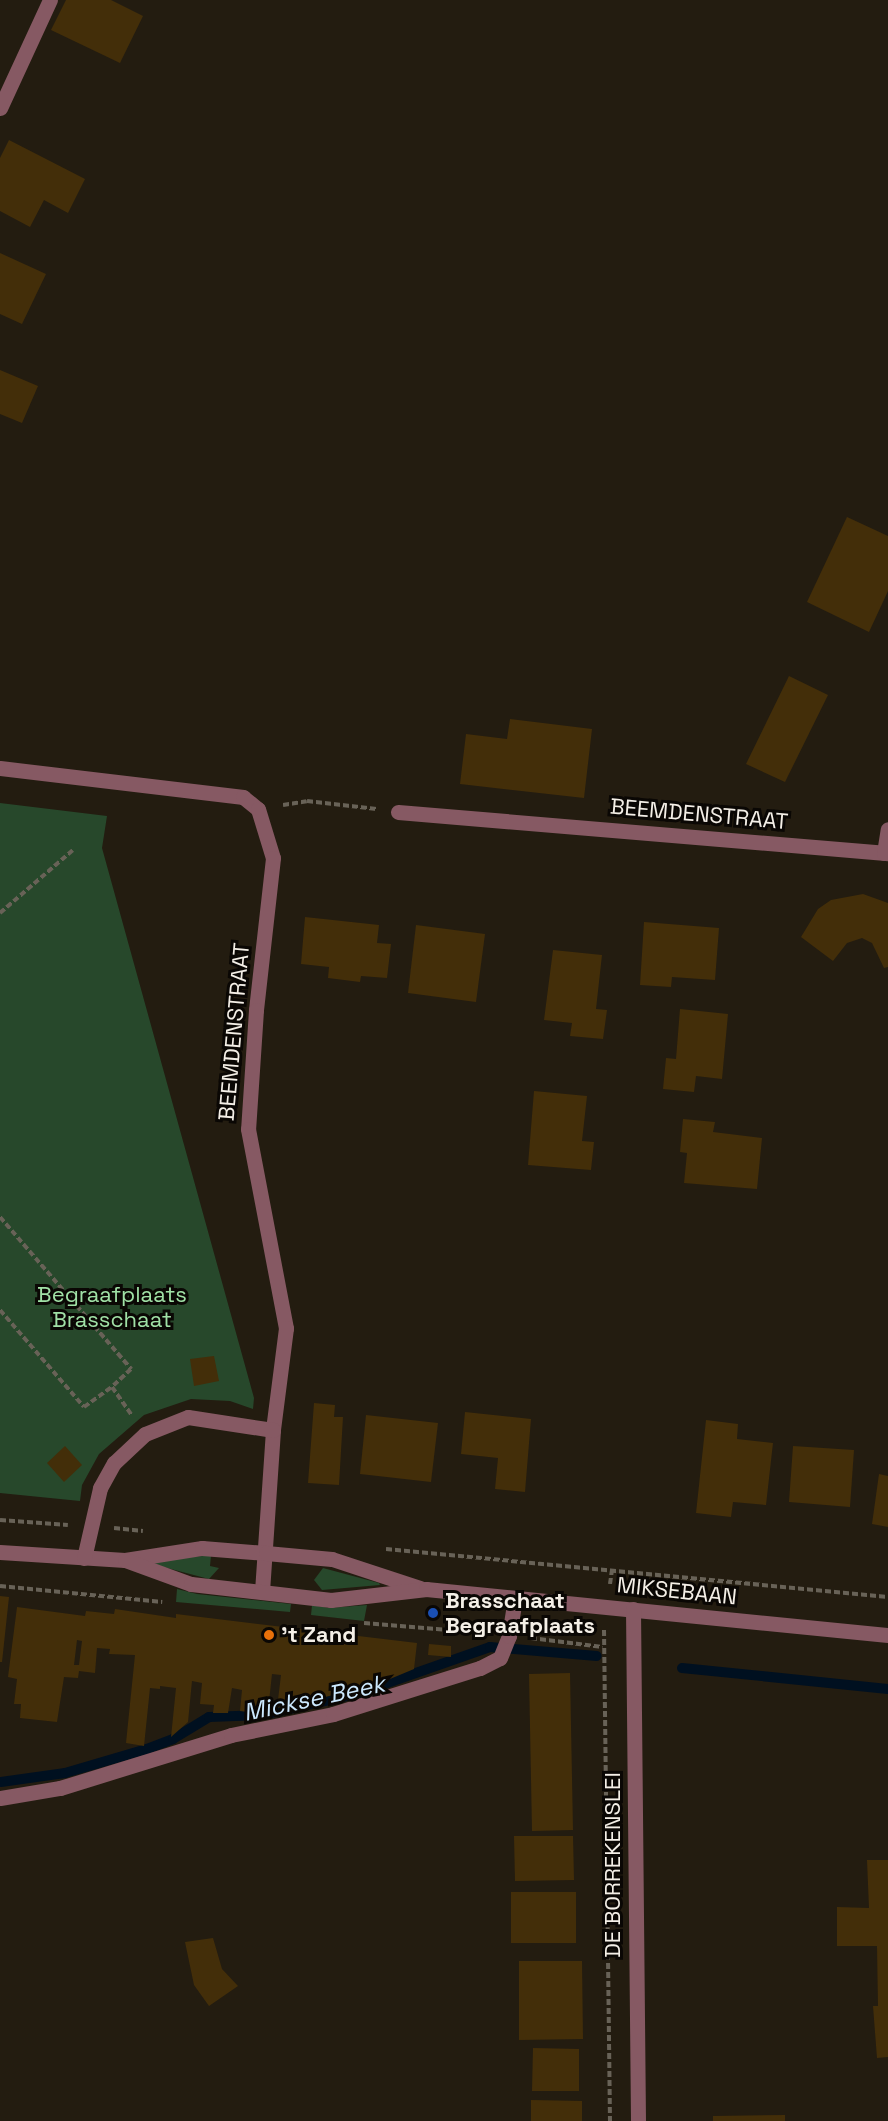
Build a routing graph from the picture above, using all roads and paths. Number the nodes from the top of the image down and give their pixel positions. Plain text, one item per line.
1 (50, 0) edge
2 (0, 108) edge
3 (0, 768) edge
4 (258, 809) junction
5 (398, 812) joint
6 (888, 829) edge
7 (73, 850) dead end
8 (886, 853) edge
9 (0, 913) edge
10 (0, 1217) edge
11 (0, 1310) edge
12 (112, 1387) junction
13 (273, 1430) junction
14 (145, 1434) junction
15 (0, 1552) edge
16 (266, 1553) junction
17 (84, 1558) junction
18 (125, 1560) junction
19 (612, 1570) dead end
20 (426, 1590) junction
21 (262, 1592) junction
22 (888, 1597) edge
23 (515, 1598) junction
24 (633, 1609) junction
25 (509, 1635) junction
26 (888, 1635) edge
27 (0, 1798) edge
28 (610, 2121) edge
29 (638, 2121) edge

1 - 2 street
3 - 4 street
4 - 5 path
4 - 13 street, BEEMDENSTRAAT
5 - 8 street, BEEMDENSTRAAT
6 - 8 street
7 - 9 path
10 - 12 path
11 - 12 path
12 - 14 path
13 - 14 street
13 - 16 street, BEEMDENSTRAAT
14 - 17 street
15 - 17 street, MIKSEBAAN
16 - 18 street, MIKSEBAAN
16 - 20 street, MIKSEBAAN
16 - 21 street, BEEMDENSTRAAT
17 - 18 street, MIKSEBAAN
18 - 21 street, MIKSEBAAN
19 - 22 path
20 - 21 street, MIKSEBAAN
20 - 23 street, MIKSEBAAN
23 - 24 street, MIKSEBAAN
23 - 25 street
24 - 26 street, MIKSEBAAN
24 - 29 street, DE BORREKENSLEI
25 - 27 street
25 - 28 path

